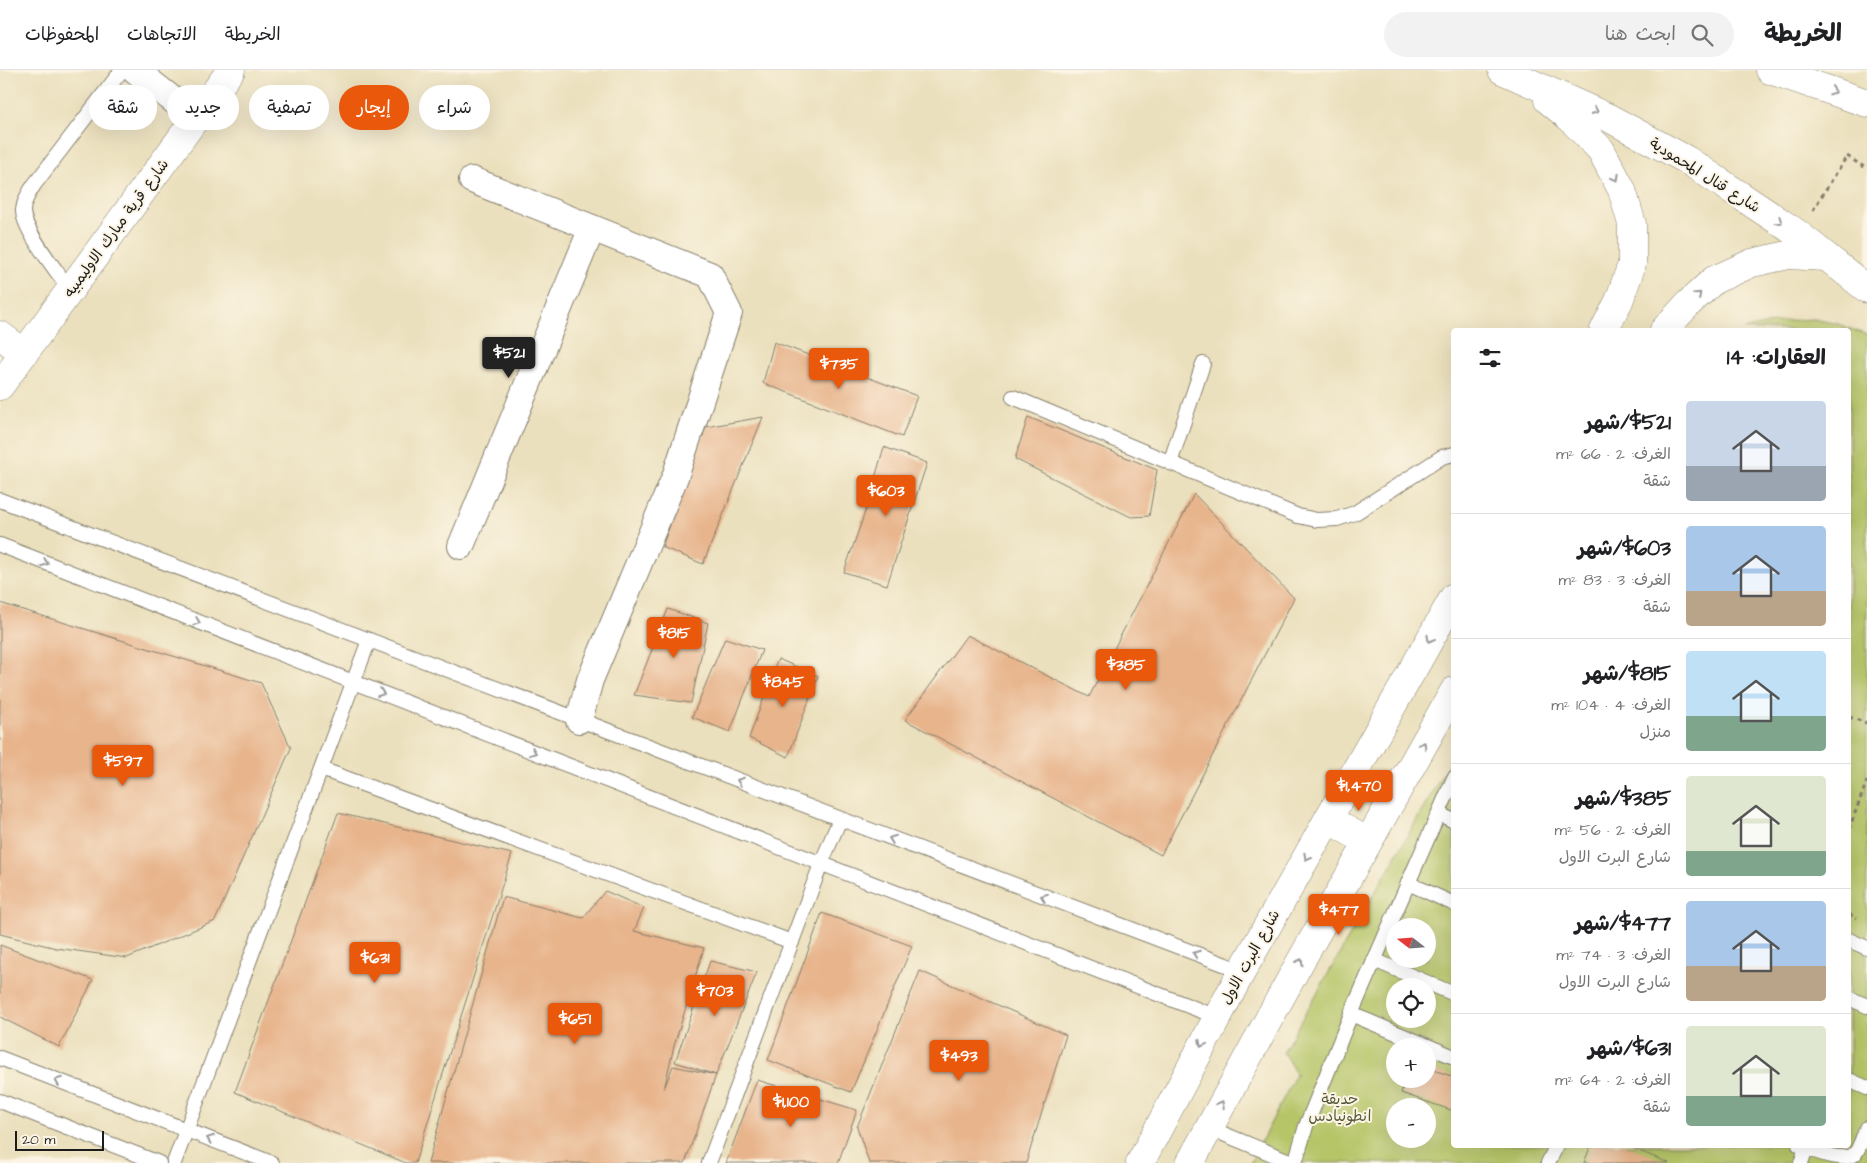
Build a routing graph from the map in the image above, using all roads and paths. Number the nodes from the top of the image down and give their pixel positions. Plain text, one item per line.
1 (122, 70) edge
2 (135, 70) edge
3 (231, 70) edge
4 (1770, 70) edge
5 (1513, 75) edge
6 (220, 85) edge
7 (167, 95) edge
8 (1867, 102) edge
9 (187, 130) edge
10 (1867, 169) edge
11 (472, 180) dead end
12 (592, 228) junction
13 (1798, 234) junction
14 (1826, 257) junction
15 (1867, 289) edge
16 (71, 291) junction
17 (1605, 328) edge
18 (1666, 328) edge
19 (0, 335) edge
20 (24, 353) junction
21 (1203, 364) dead end
22 (0, 386) edge
23 (1013, 397) dead end
24 (1451, 455) edge
25 (1170, 463) junction
26 (0, 500) edge
27 (0, 545) edge
28 (461, 546) dead end
29 (1451, 602) edge
30 (370, 640) junction
31 (354, 683) junction
32 (1451, 697) edge
33 (1851, 718) edge
34 (579, 720) junction
35 (1867, 723) edge
36 (321, 769) junction
37 (1867, 781) edge
38 (1451, 785) edge
39 (1438, 814) junction
40 (840, 819) junction
41 (1328, 819) junction
42 (1451, 820) edge
43 (1851, 823) edge
44 (1368, 842) junction
45 (821, 864) junction
46 (1408, 883) junction
47 (1451, 903) edge
48 (1851, 941) edge
49 (792, 942) junction
50 (1867, 948) edge
51 (1374, 960) junction
52 (1242, 972) junction
53 (1451, 993) edge
54 (1851, 999) edge
55 (1867, 1006) edge
56 (1351, 1014) junction
57 (1217, 1017) junction
58 (1451, 1056) edge
59 (0, 1058) edge
60 (1851, 1081) edge
61 (1867, 1088) edge
62 (0, 1101) edge
63 (1209, 1128) junction
64 (1867, 1128) edge
65 (186, 1130) junction
66 (1555, 1148) edge
67 (1803, 1148) edge
68 (1807, 1148) edge
69 (159, 1163) edge
70 (174, 1163) edge
71 (272, 1163) edge
72 (709, 1163) edge
73 (1140, 1163) edge
74 (1190, 1163) edge
75 (1295, 1163) edge
76 (1548, 1163) edge
77 (1800, 1163) edge

1 - 16 lane
2 - 7 street
3 - 6 main road, شارع قرية مبارك الاوليمبيه
4 -> 8 main road
5 -> 13 main road, شارع قنال المحمودية
5 -> 17 main road
9 - 16 main road, شارع قرية مبارك الاوليمبيه
10 - 13 path
11 - 12 street
12 - 28 street
12 - 34 street
13 - 14 main road, شارع قنال المحمودية
14 - 15 main road, شارع قنال المحمودية
18 -> 14 main road
16 - 20 main road, شارع قرية مبارك الاوليمبيه
19 - 20 main road
20 - 22 main road, شارع قرية مبارك الاوليمبيه
21 - 25 lane
23 - 25 lane
24 - 25 lane
26 - 30 lane
27 -> 31 lane
29 -> 41 main road, شارع البرت الاول
30 - 31 lane
30 - 34 lane
31 - 36 lane
31 -> 45 lane
44 -> 32 main road
33 - 35 path
40 -> 34 lane
36 - 49 lane
36 - 65 lane
37 - 43 path
38 - 39 lane
39 - 42 lane
39 - 46 lane
40 - 45 lane
52 -> 40 lane
41 - 44 main road
41 -> 52 main road, شارع البرت الاول
63 -> 44 main road
45 - 49 lane
45 - 57 lane
46 - 47 lane
46 - 51 lane
48 - 50 lane
49 - 72 lane
51 - 53 lane
51 - 56 lane
52 - 57 main road, شارع البرت الاول
54 - 55 lane
56 - 58 lane
56 - 75 lane
57 -> 73 main road, شارع البرت الاول
65 -> 59 lane
60 - 61 lane
62 - 69 lane
63 - 74 main road
63 - 75 lane
64 - 68 lane
65 - 70 lane
71 -> 65 lane
66 - 76 lane
67 - 77 lane

